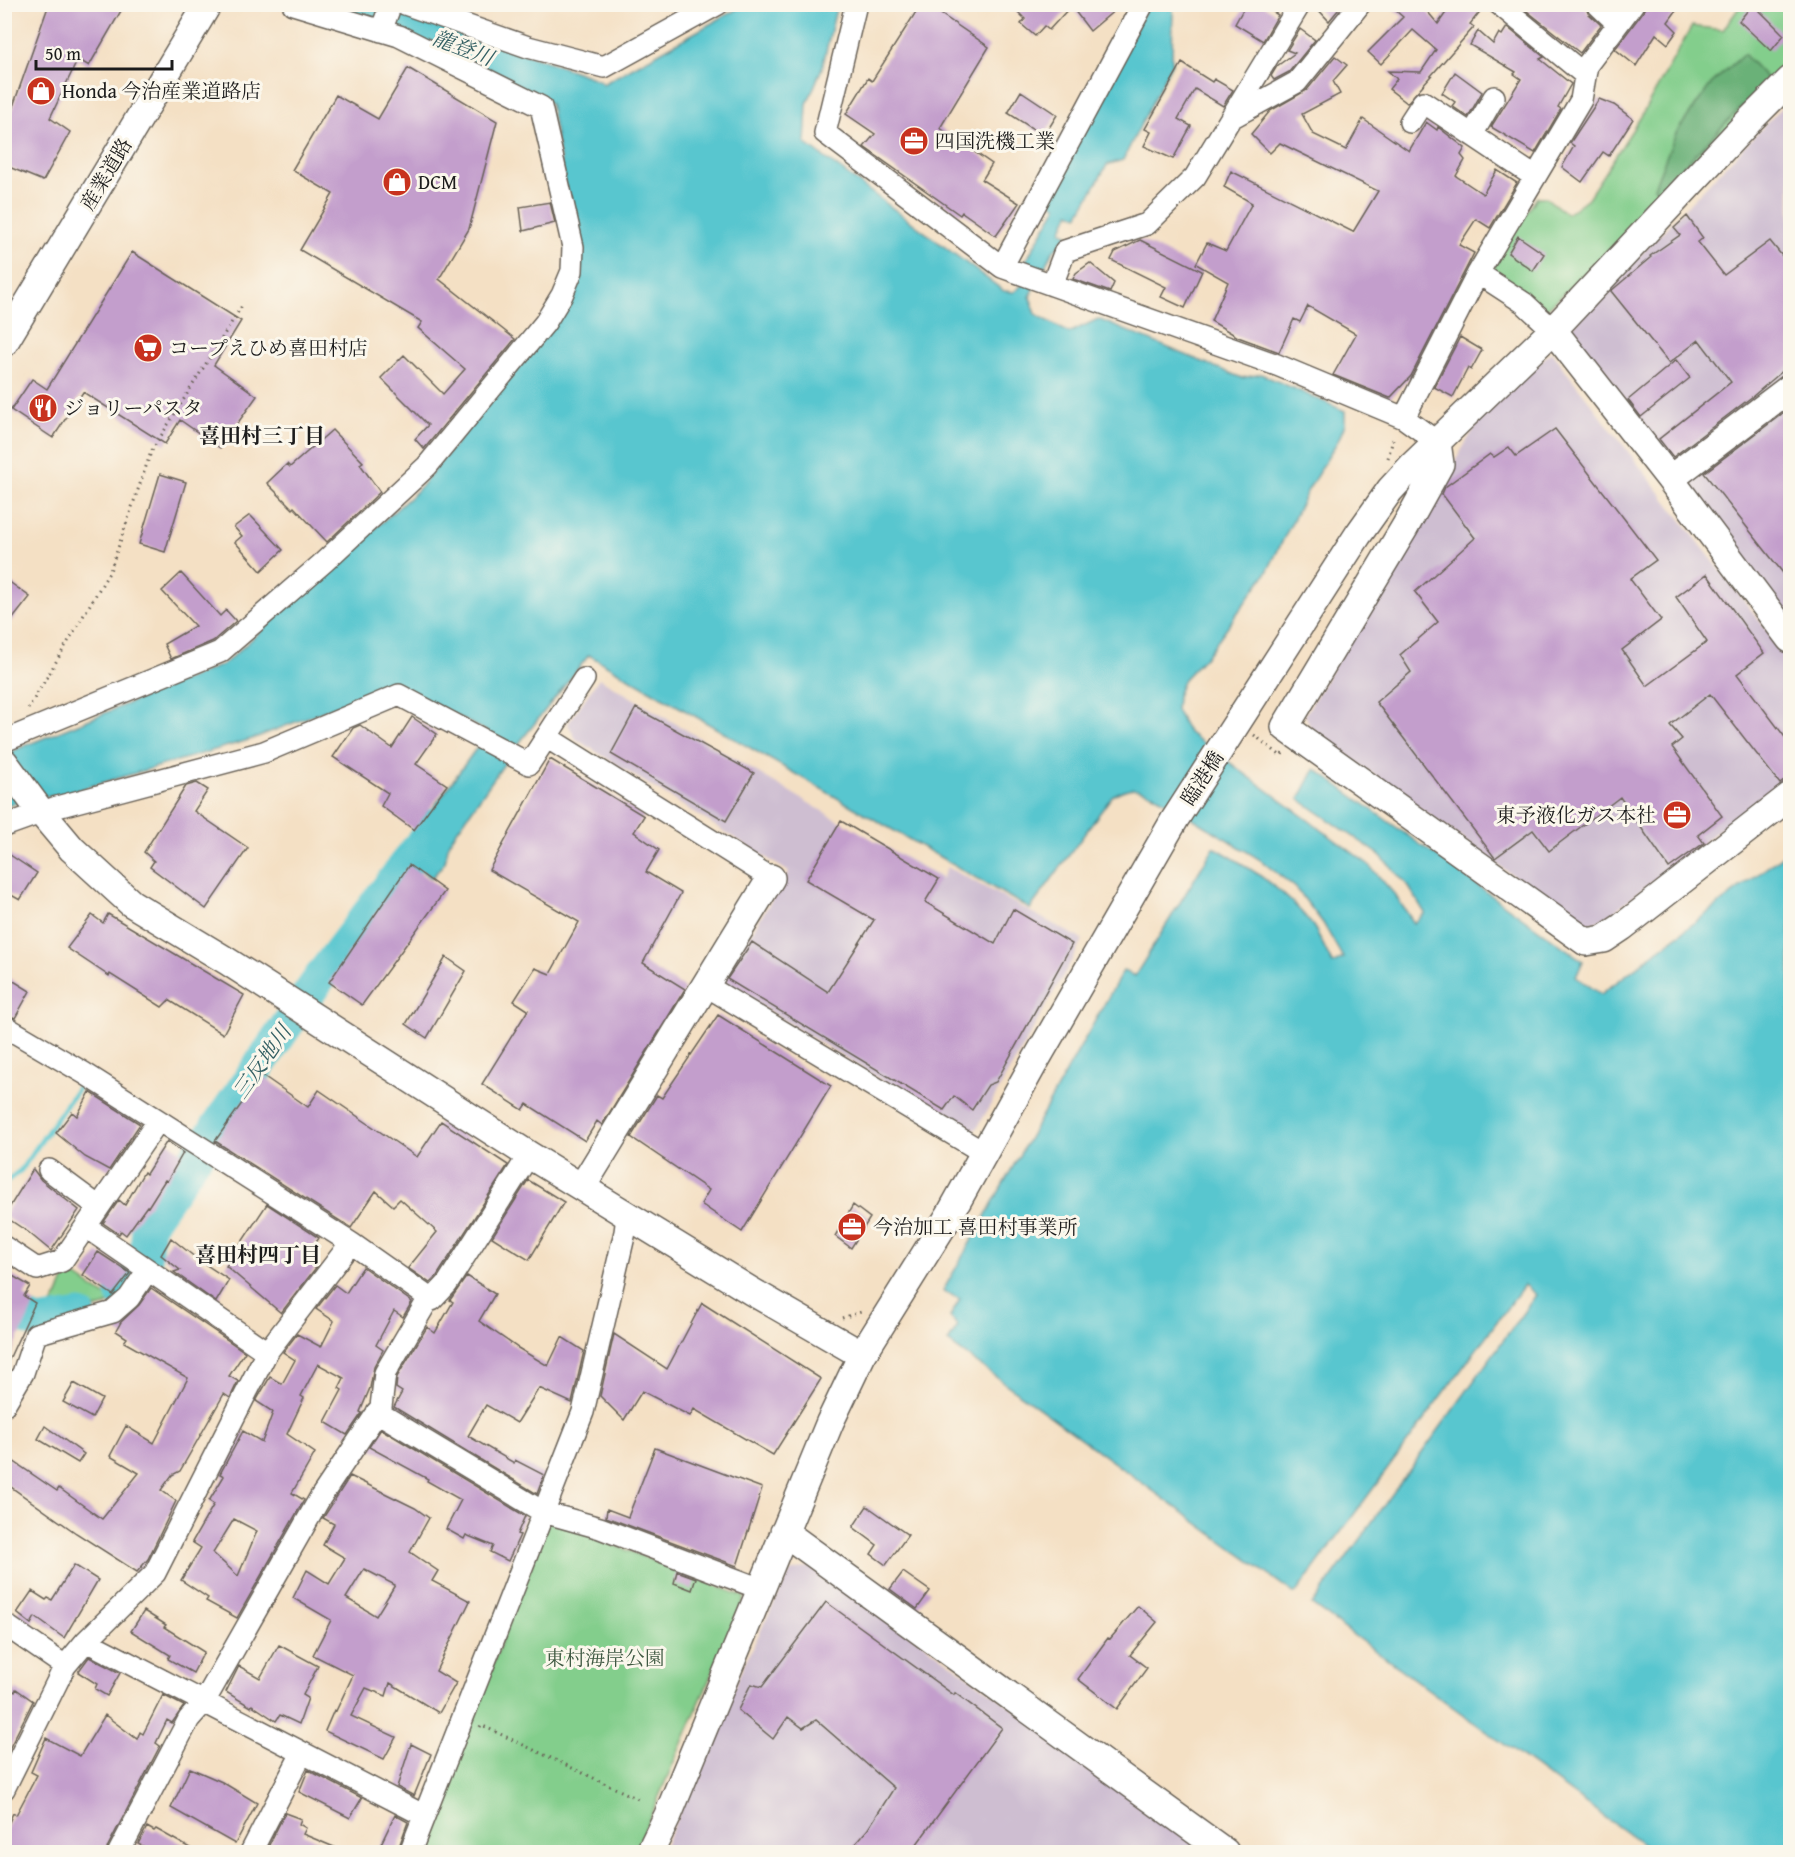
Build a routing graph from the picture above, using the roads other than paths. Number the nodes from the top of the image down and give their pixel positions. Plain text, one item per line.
1 (208, 4) edge
2 (292, 4) edge
3 (392, 4) edge
4 (405, 4) edge
5 (718, 4) edge
6 (856, 4) edge
7 (1143, 4) edge
8 (1300, 4) edge
9 (1360, 4) edge
10 (1499, 4) edge
11 (1597, 4) edge
12 (1633, 4) edge
13 (1618, 24) junction
14 (381, 31) junction
15 (1585, 75) junction
16 (1791, 80) edge
17 (1494, 97) dead end
18 (1231, 119) junction
19 (1410, 122) dead end
20 (1472, 135) junction
21 (1535, 177) junction
22 (1002, 267) junction
23 (1479, 273) junction
24 (1052, 285) junction
25 (1553, 330) junction
26 (5, 341) edge
27 (1791, 388) edge
28 (1404, 418) junction
29 (1437, 442) junction
30 (1670, 479) junction
31 (1791, 639) edge
32 (584, 679) dead end
33 (548, 738) junction
34 (4, 741) edge
35 (4, 762) edge
36 (1791, 796) edge
37 (34, 803) junction
38 (4, 826) edge
39 (771, 878) joint
40 (705, 986) junction
41 (8, 1035) edge
42 (158, 1121) junction
43 (984, 1153) junction
44 (529, 1155) junction
45 (49, 1170) dead end
46 (582, 1187) junction
47 (99, 1206) junction
48 (627, 1216) junction
49 (86, 1227) junction
50 (351, 1243) junction
51 (4, 1247) edge
52 (148, 1270) junction
53 (429, 1298) junction
54 (267, 1352) junction
55 (862, 1355) junction
56 (4, 1405) edge
57 (377, 1412) junction
58 (543, 1512) junction
59 (784, 1532) junction
60 (761, 1589) junction
61 (4, 1624) edge
62 (86, 1641) junction
63 (65, 1666) junction
64 (204, 1702) junction
65 (302, 1753) junction
66 (4, 1789) edge
67 (423, 1815) junction
68 (118, 1852) edge
69 (251, 1852) edge
70 (410, 1852) edge
71 (650, 1852) edge
72 (1225, 1852) edge

1 - 26 street, 産業道路
2 - 14 street
3 - 14 street
4 - 5 street
6 - 22 street
7 - 22 street
8 - 18 street
9 - 18 street
10 - 15 street
11 - 13 street
12 - 13 street
13 - 15 street
14 - 34 street
15 - 21 street
16 - 25 street, 臨港橋
17 - 20 street
18 - 24 street
19 - 20 street
20 - 21 street
21 - 23 street
22 - 24 street
23 - 25 street
23 - 28 street
24 - 28 street
25 - 29 street, 臨港橋
25 - 30 street
27 - 30 street
28 - 29 street
29 - 36 street
29 - 43 street, 臨港橋
30 - 31 street
32 - 33 street
33 - 37 street
33 - 39 street
35 - 37 street
37 - 38 street
37 - 44 street
39 - 40 street
40 - 43 street
40 - 46 street
41 - 42 street
42 - 47 street
42 - 50 street
43 - 55 street, 臨港橋
44 - 46 street
44 - 53 street
45 - 47 street
46 - 48 street
47 - 49 street
48 - 55 street
48 - 58 street
49 - 51 street
49 - 52 street
50 - 53 street
50 - 54 street
52 - 54 street
52 - 56 street
53 - 57 street
54 - 62 street
55 - 59 street, 臨港橋
57 - 58 street
57 - 64 street
58 - 60 street
58 - 67 street
59 - 60 street, 臨港橋
59 - 72 street
60 - 71 street, 臨港橋
61 - 63 street
62 - 63 street
62 - 64 street
63 - 66 street
64 - 65 street
64 - 68 street
65 - 67 street
65 - 69 street
67 - 70 street

